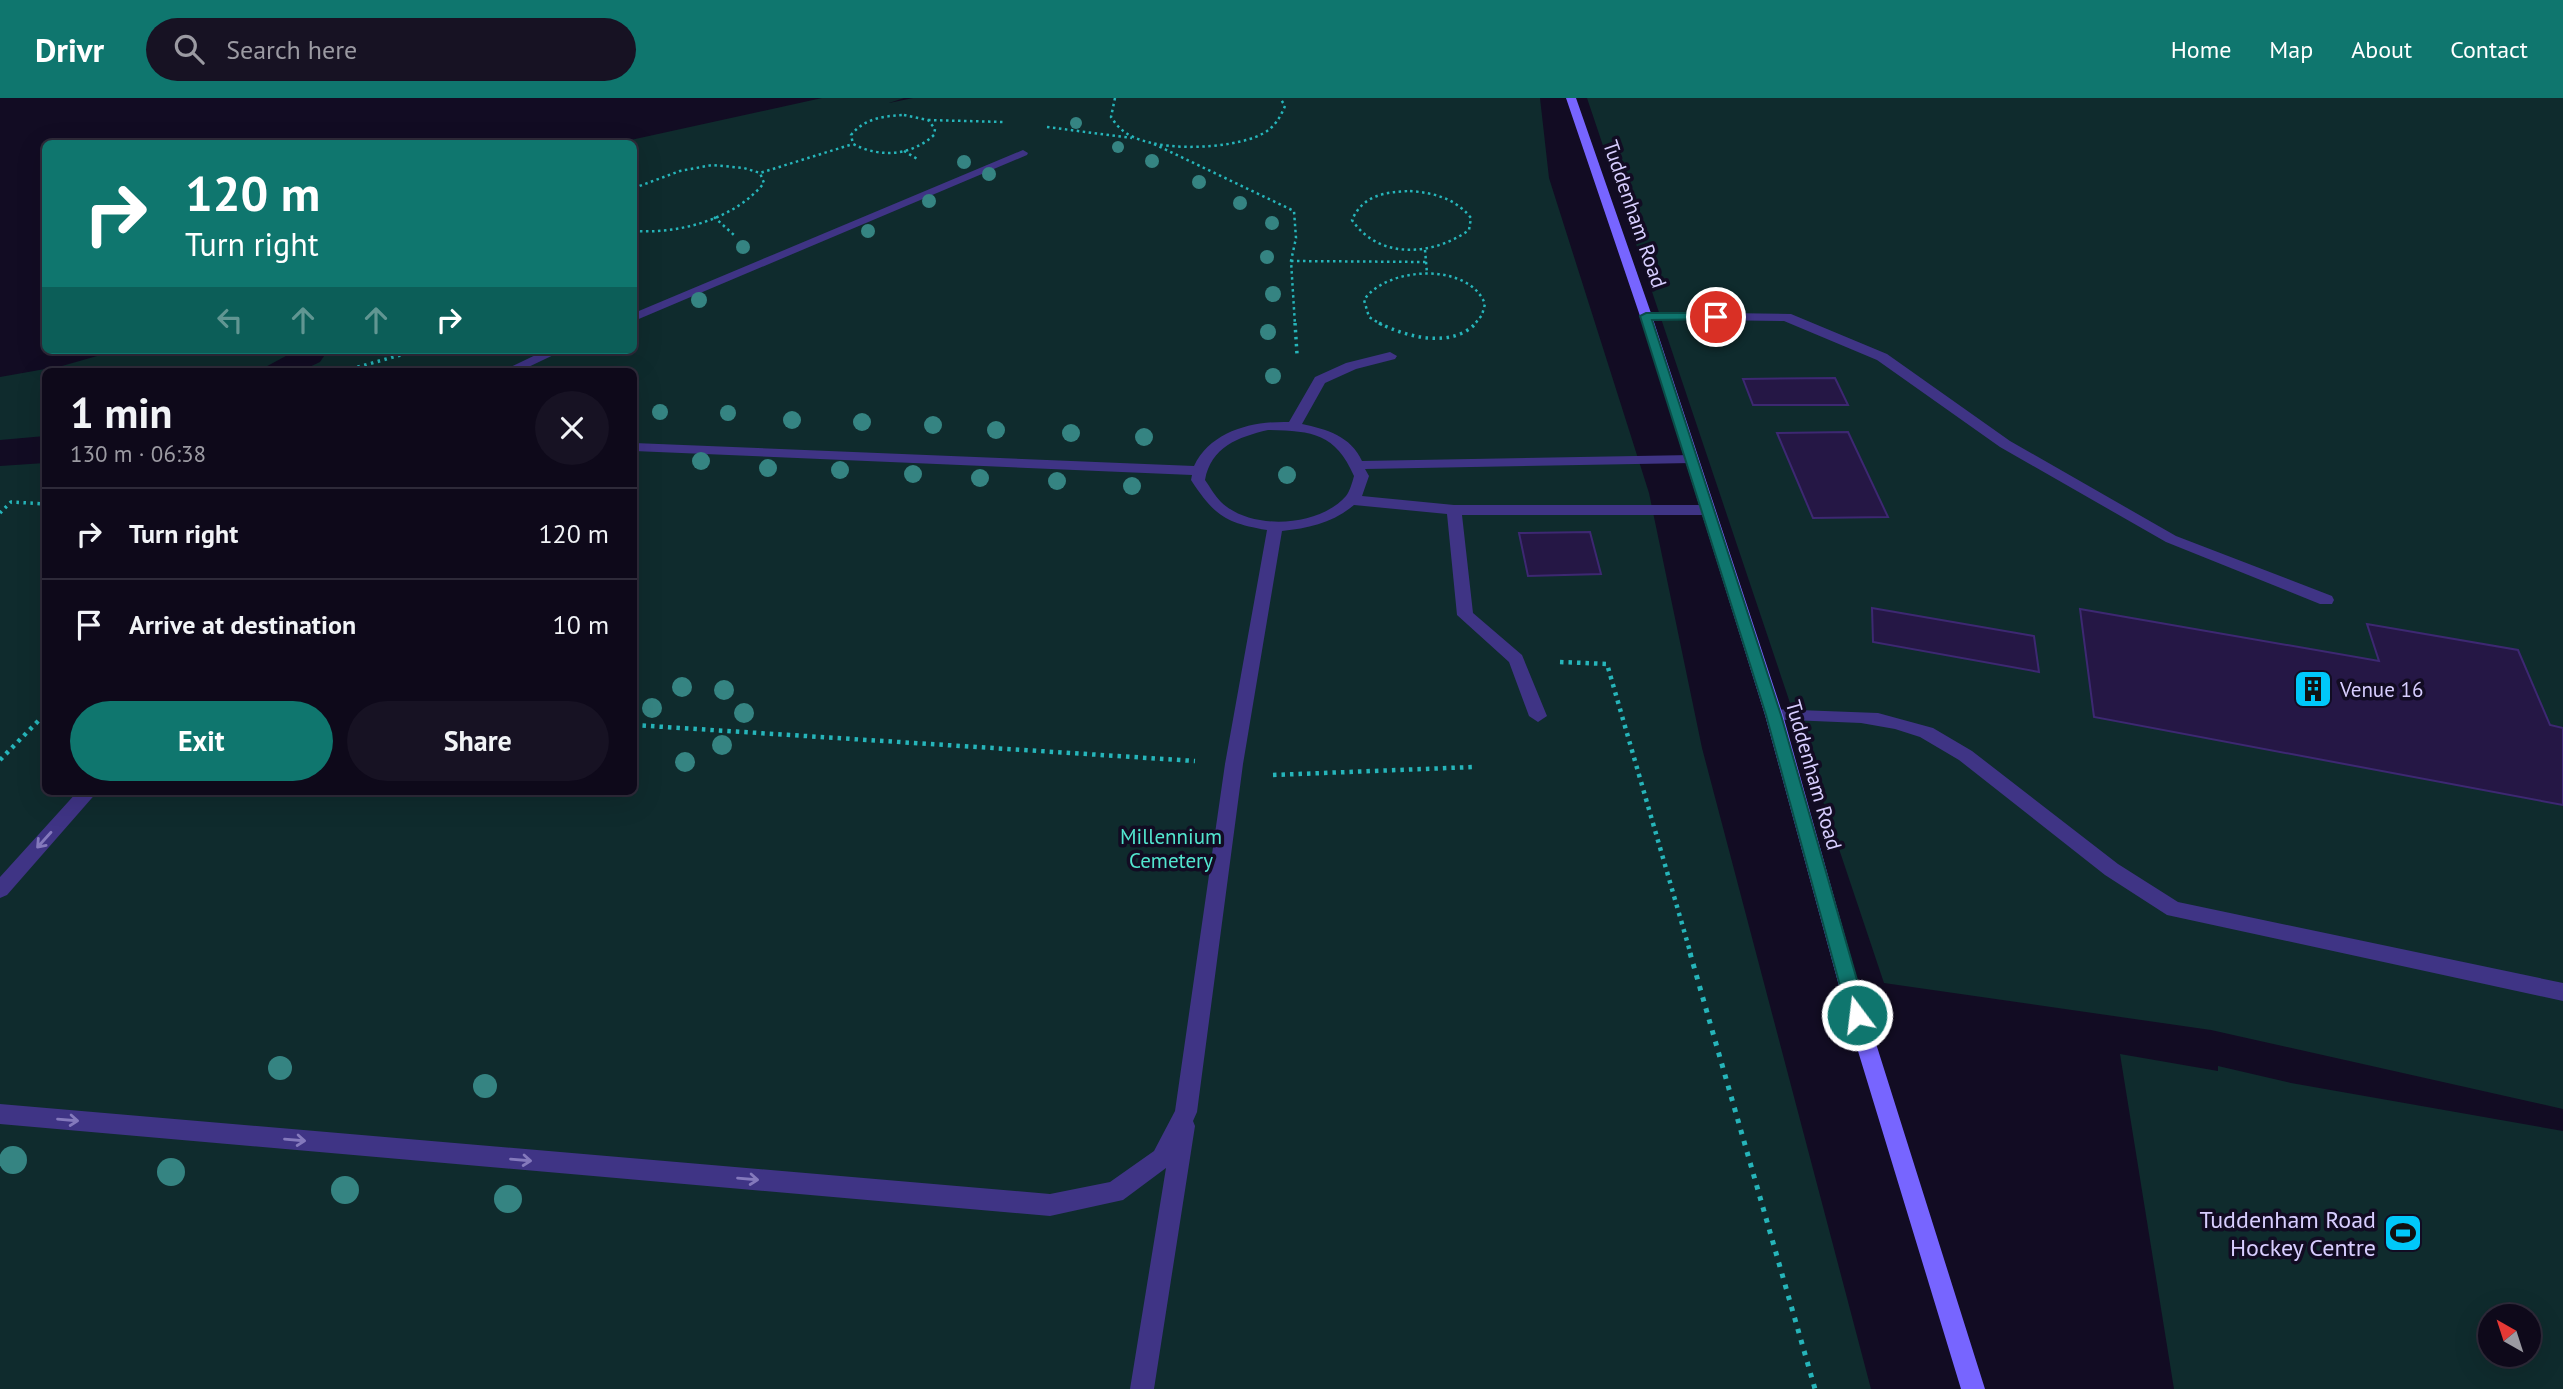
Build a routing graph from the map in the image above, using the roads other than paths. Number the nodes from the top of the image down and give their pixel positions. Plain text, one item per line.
1 (1571, 98) edge
2 (1023, 153) dead end
3 (637, 316) edge
4 (1646, 316) junction
5 (548, 354) edge
6 (1390, 356) dead end
7 (516, 368) edge
8 (1294, 426) junction
9 (637, 447) edge
10 (1692, 459) junction
11 (1361, 465) junction
12 (1198, 471) junction
13 (1354, 500) junction
14 (1454, 510) junction
15 (1708, 510) junction
16 (1275, 527) junction
17 (2326, 600) dead end
18 (1774, 715) junction
19 (1538, 716) dead end
20 (85, 795) edge
21 (0, 890) edge
22 (2563, 992) edge
23 (1186, 1112) junction
24 (0, 1114) edge
25 (1142, 1389) edge
26 (1973, 1389) edge

1 - 4 street, Tuddenham Road
2 - 3 lane
4 - 10 street, Tuddenham Road
4 - 17 lane
5 - 7 lane
6 - 8 lane
8 - 11 lane
8 - 12 lane
9 - 12 lane
10 - 11 lane
10 - 15 street, Tuddenham Road
11 - 13 lane
12 - 16 lane
13 - 14 lane
13 - 16 lane
14 - 15 lane
14 - 19 lane
15 - 18 street, Tuddenham Road
16 - 23 lane
18 - 22 lane
18 - 26 street, Tuddenham Road
20 -> 21 lane
24 -> 23 lane
23 - 25 lane

